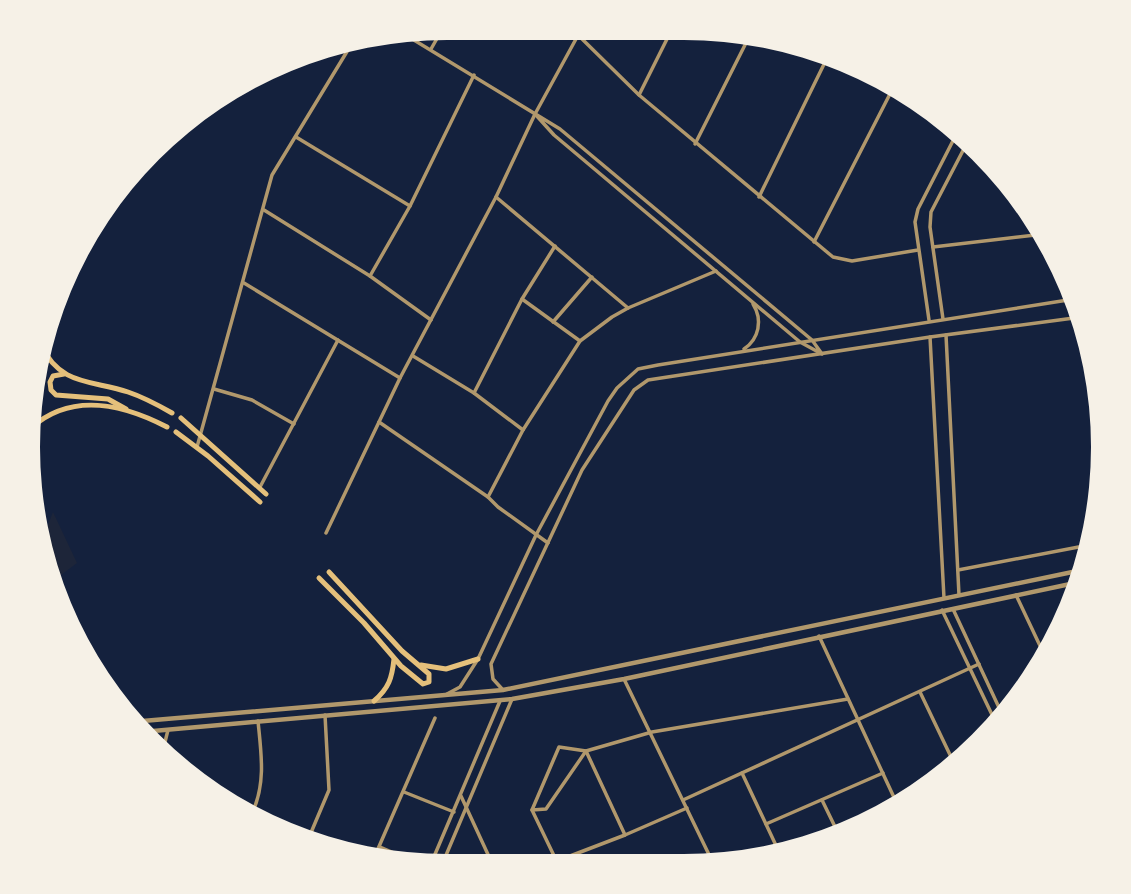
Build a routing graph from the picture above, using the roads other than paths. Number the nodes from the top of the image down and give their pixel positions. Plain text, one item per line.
1 (436, 40) edge
2 (575, 40) edge
3 (583, 40) edge
4 (666, 40) edge
5 (417, 41) edge
6 (746, 45) edge
7 (431, 49) junction
8 (346, 53) edge
9 (824, 65) edge
10 (474, 75) junction
11 (639, 95) junction
12 (889, 96) edge
13 (535, 114) junction
14 (296, 137) junction
15 (953, 142) edge
16 (695, 144) junction
17 (963, 151) edge
18 (496, 197) junction
19 (759, 197) junction
20 (410, 206) junction
21 (263, 209) junction
22 (1030, 234) edge
23 (814, 242) junction
24 (555, 246) junction
25 (933, 247) junction
26 (918, 250) junction
27 (716, 271) junction
28 (370, 276) junction
29 (592, 276) junction
30 (243, 283) junction
31 (522, 299) junction
32 (750, 300) junction
33 (1063, 301) edge
34 (628, 308) junction
35 (943, 319) junction
36 (1070, 319) edge
37 (431, 320) junction
38 (553, 321) junction
39 (929, 321) junction
40 (946, 335) junction
41 (929, 338) junction
42 (338, 339) junction
43 (812, 340) junction
44 (580, 341) junction
45 (800, 342) junction
46 (738, 351) junction
47 (822, 354) junction
48 (413, 356) junction
49 (50, 360) edge
50 (67, 375) junction
51 (400, 378) junction
52 (214, 389) junction
53 (474, 393) junction
54 (136, 413) junction
55 (172, 413) dead end
56 (181, 418) dead end
57 (41, 421) edge
58 (379, 422) junction
59 (294, 424) junction
60 (167, 427) dead end
61 (523, 430) junction
62 (176, 432) dead end
63 (201, 435) junction
64 (197, 447) junction
65 (260, 487) junction
66 (266, 494) dead end
67 (488, 497) junction
68 (260, 502) dead end
69 (326, 533) dead end
70 (536, 534) junction
71 (548, 542) junction
72 (1078, 547) edge
73 (958, 570) junction
74 (329, 572) dead end
75 (1071, 572) edge
76 (319, 578) dead end
77 (1067, 585) edge
78 (959, 595) junction
79 (1016, 595) junction
80 (944, 598) junction
81 (952, 608) junction
82 (942, 610) junction
83 (819, 636) junction
84 (1039, 644) edge
85 (394, 659) junction
86 (478, 659) junction
87 (979, 664) junction
88 (420, 665) junction
89 (970, 668) junction
90 (624, 679) junction
91 (503, 690) junction
92 (920, 692) junction
93 (446, 694) junction
94 (512, 698) junction
95 (501, 699) junction
96 (848, 699) junction
97 (373, 701) junction
98 (998, 705) edge
99 (991, 713) edge
100 (325, 715) junction
101 (435, 718) dead end
102 (858, 719) junction
103 (258, 720) junction
104 (146, 721) edge
105 (168, 730) junction
106 (155, 731) edge
107 (652, 732) junction
108 (165, 741) edge
109 (586, 751) junction
110 (950, 755) edge
111 (741, 773) junction
112 (883, 773) junction
113 (404, 792) junction
114 (893, 795) edge
115 (461, 796) junction
116 (683, 800) junction
117 (822, 800) junction
118 (255, 805) edge
119 (687, 807) junction
120 (467, 809) junction
121 (532, 810) junction
122 (454, 812) junction
123 (766, 824) junction
124 (834, 825) edge
125 (312, 831) edge
126 (625, 835) junction
127 (775, 843) edge
128 (380, 847) joint
129 (383, 848) edge
130 (709, 853) edge
131 (435, 854) edge
132 (447, 854) edge
133 (488, 854) edge
134 (553, 854) edge
135 (577, 854) edge

1 - 7 street
2 - 13 street
3 - 11 street
4 - 11 street
5 - 7 street
6 - 16 street
7 - 10 street
8 - 14 street
9 - 19 street
10 - 13 street
10 - 20 street
11 - 16 street
12 - 23 street
13 - 18 street
13 - 27 street
13 - 43 street
14 - 20 street
14 - 21 street
15 - 26 street
16 - 19 street
17 - 25 street
18 - 24 street
18 - 37 street
19 - 23 street
20 - 28 street
21 - 28 street
21 - 30 street
22 - 25 street
23 - 26 street
24 - 29 street
24 - 31 street
25 - 35 street
26 - 39 street
27 - 32 street
27 - 34 street
28 - 37 street
29 - 34 street
29 - 38 street
30 - 42 street
30 - 52 street
31 - 38 street
31 - 53 street
32 - 45 street
32 - 46 street
33 - 35 street
34 - 44 street
35 - 39 street
36 - 40 street
37 - 48 street
38 - 44 street
39 - 43 street
40 - 41 street
40 - 73 street
41 - 47 street
41 - 80 street
42 - 51 street
42 - 59 street
43 - 45 street
43 - 47 street
44 - 61 street
45 - 46 street
45 - 47 street
46 - 70 street
47 - 71 street
48 - 51 street
48 - 53 street
49 - 50 main road
50 - 54 main road
50 - 55 main road
51 - 58 street
52 - 59 street
52 - 63 street
53 - 61 street
54 - 57 main road
54 - 60 main road
56 - 63 main road
58 - 67 street
58 - 69 street
59 - 65 street
61 - 67 street
62 - 64 main road
63 - 64 street
63 - 65 main road
64 - 68 main road
65 - 66 main road
67 - 70 street
70 - 71 street
70 - 86 street
71 - 91 street
72 - 73 street
73 - 78 street
74 - 88 main road
75 - 78 street
76 - 85 main road
77 - 79 street
78 - 80 street
79 - 81 street
79 - 84 street
80 - 91 street
81 - 82 street
81 - 87 street
82 - 83 street
82 - 89 street
83 - 90 street
83 - 96 street
85 - 88 main road
85 - 97 main road
86 - 88 main road
86 - 93 street
87 - 89 street
87 - 98 street
89 - 92 street
89 - 99 street
90 - 94 street
90 - 107 street
91 - 93 street
92 - 102 street
92 - 110 street
93 - 97 street
94 - 95 street
94 - 120 street
95 - 100 street
95 - 115 street
96 - 102 street
96 - 107 street
97 - 104 street
100 - 103 street
100 - 125 street
101 - 113 street
102 - 111 street
102 - 112 street
103 - 105 street
103 - 118 street
105 - 106 street
105 - 108 street
107 - 109 street
107 - 116 street
109 - 121 street
109 - 121 street
109 - 126 street
111 - 116 street
111 - 123 street
112 - 114 street
112 - 117 street
113 - 122 street
113 - 128 street
115 - 120 street
115 - 122 street
116 - 119 street
117 - 123 street
117 - 124 street
119 - 126 street
119 - 130 street
120 - 132 street
120 - 133 street
121 - 134 street
122 - 131 street
123 - 127 street
126 - 135 street
128 - 129 street

